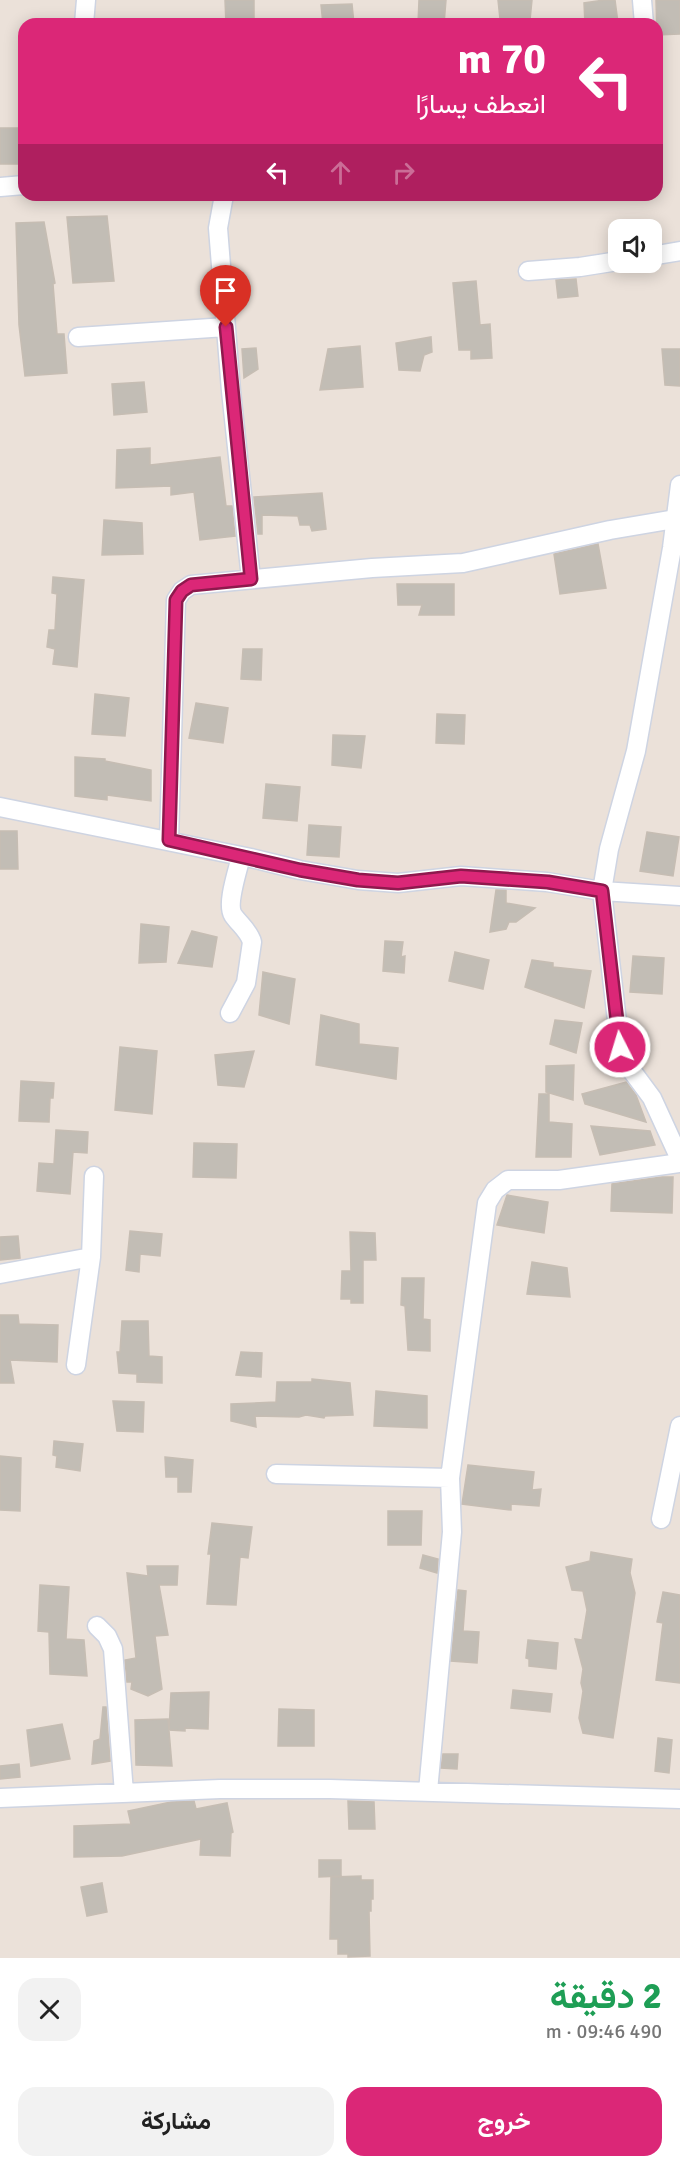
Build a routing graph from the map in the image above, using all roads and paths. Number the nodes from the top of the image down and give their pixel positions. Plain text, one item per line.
1 (86, 0) edge
2 (642, 0) edge
3 (84, 18) edge
4 (644, 18) edge
5 (18, 186) edge
6 (0, 187) edge
7 (223, 201) edge
8 (680, 251) edge
9 (662, 254) edge
10 (608, 263) edge
11 (528, 271) dead end
12 (226, 327) junction
13 (78, 337) dead end
14 (680, 485) edge
15 (675, 519) junction
16 (251, 579) junction
17 (0, 807) edge
18 (169, 840) junction
19 (241, 856) junction
20 (602, 891) junction
21 (680, 896) edge
22 (230, 1013) dead end
23 (680, 1161) edge
24 (94, 1176) dead end
25 (91, 1257) junction
26 (0, 1274) edge
27 (76, 1365) dead end
28 (680, 1426) edge
29 (276, 1474) dead end
30 (450, 1478) junction
31 (661, 1519) dead end
32 (97, 1626) dead end
33 (428, 1791) junction
34 (124, 1792) junction
35 (0, 1798) edge
36 (680, 1799) edge

1 - 3 street
2 - 4 street
5 - 6 street
7 - 12 street
8 - 9 street
10 - 11 street
12 - 13 street
12 - 16 street
14 - 15 street
15 - 16 street
15 - 20 street
16 - 18 street
17 - 18 street
18 - 19 street
19 - 20 street
19 - 22 street
20 - 21 street
20 - 23 street
23 - 30 street
24 - 25 street
25 - 26 street
25 - 27 street
28 - 31 street
29 - 30 street
30 - 33 street
32 - 34 street
33 - 34 street
33 - 36 street
34 - 35 street

